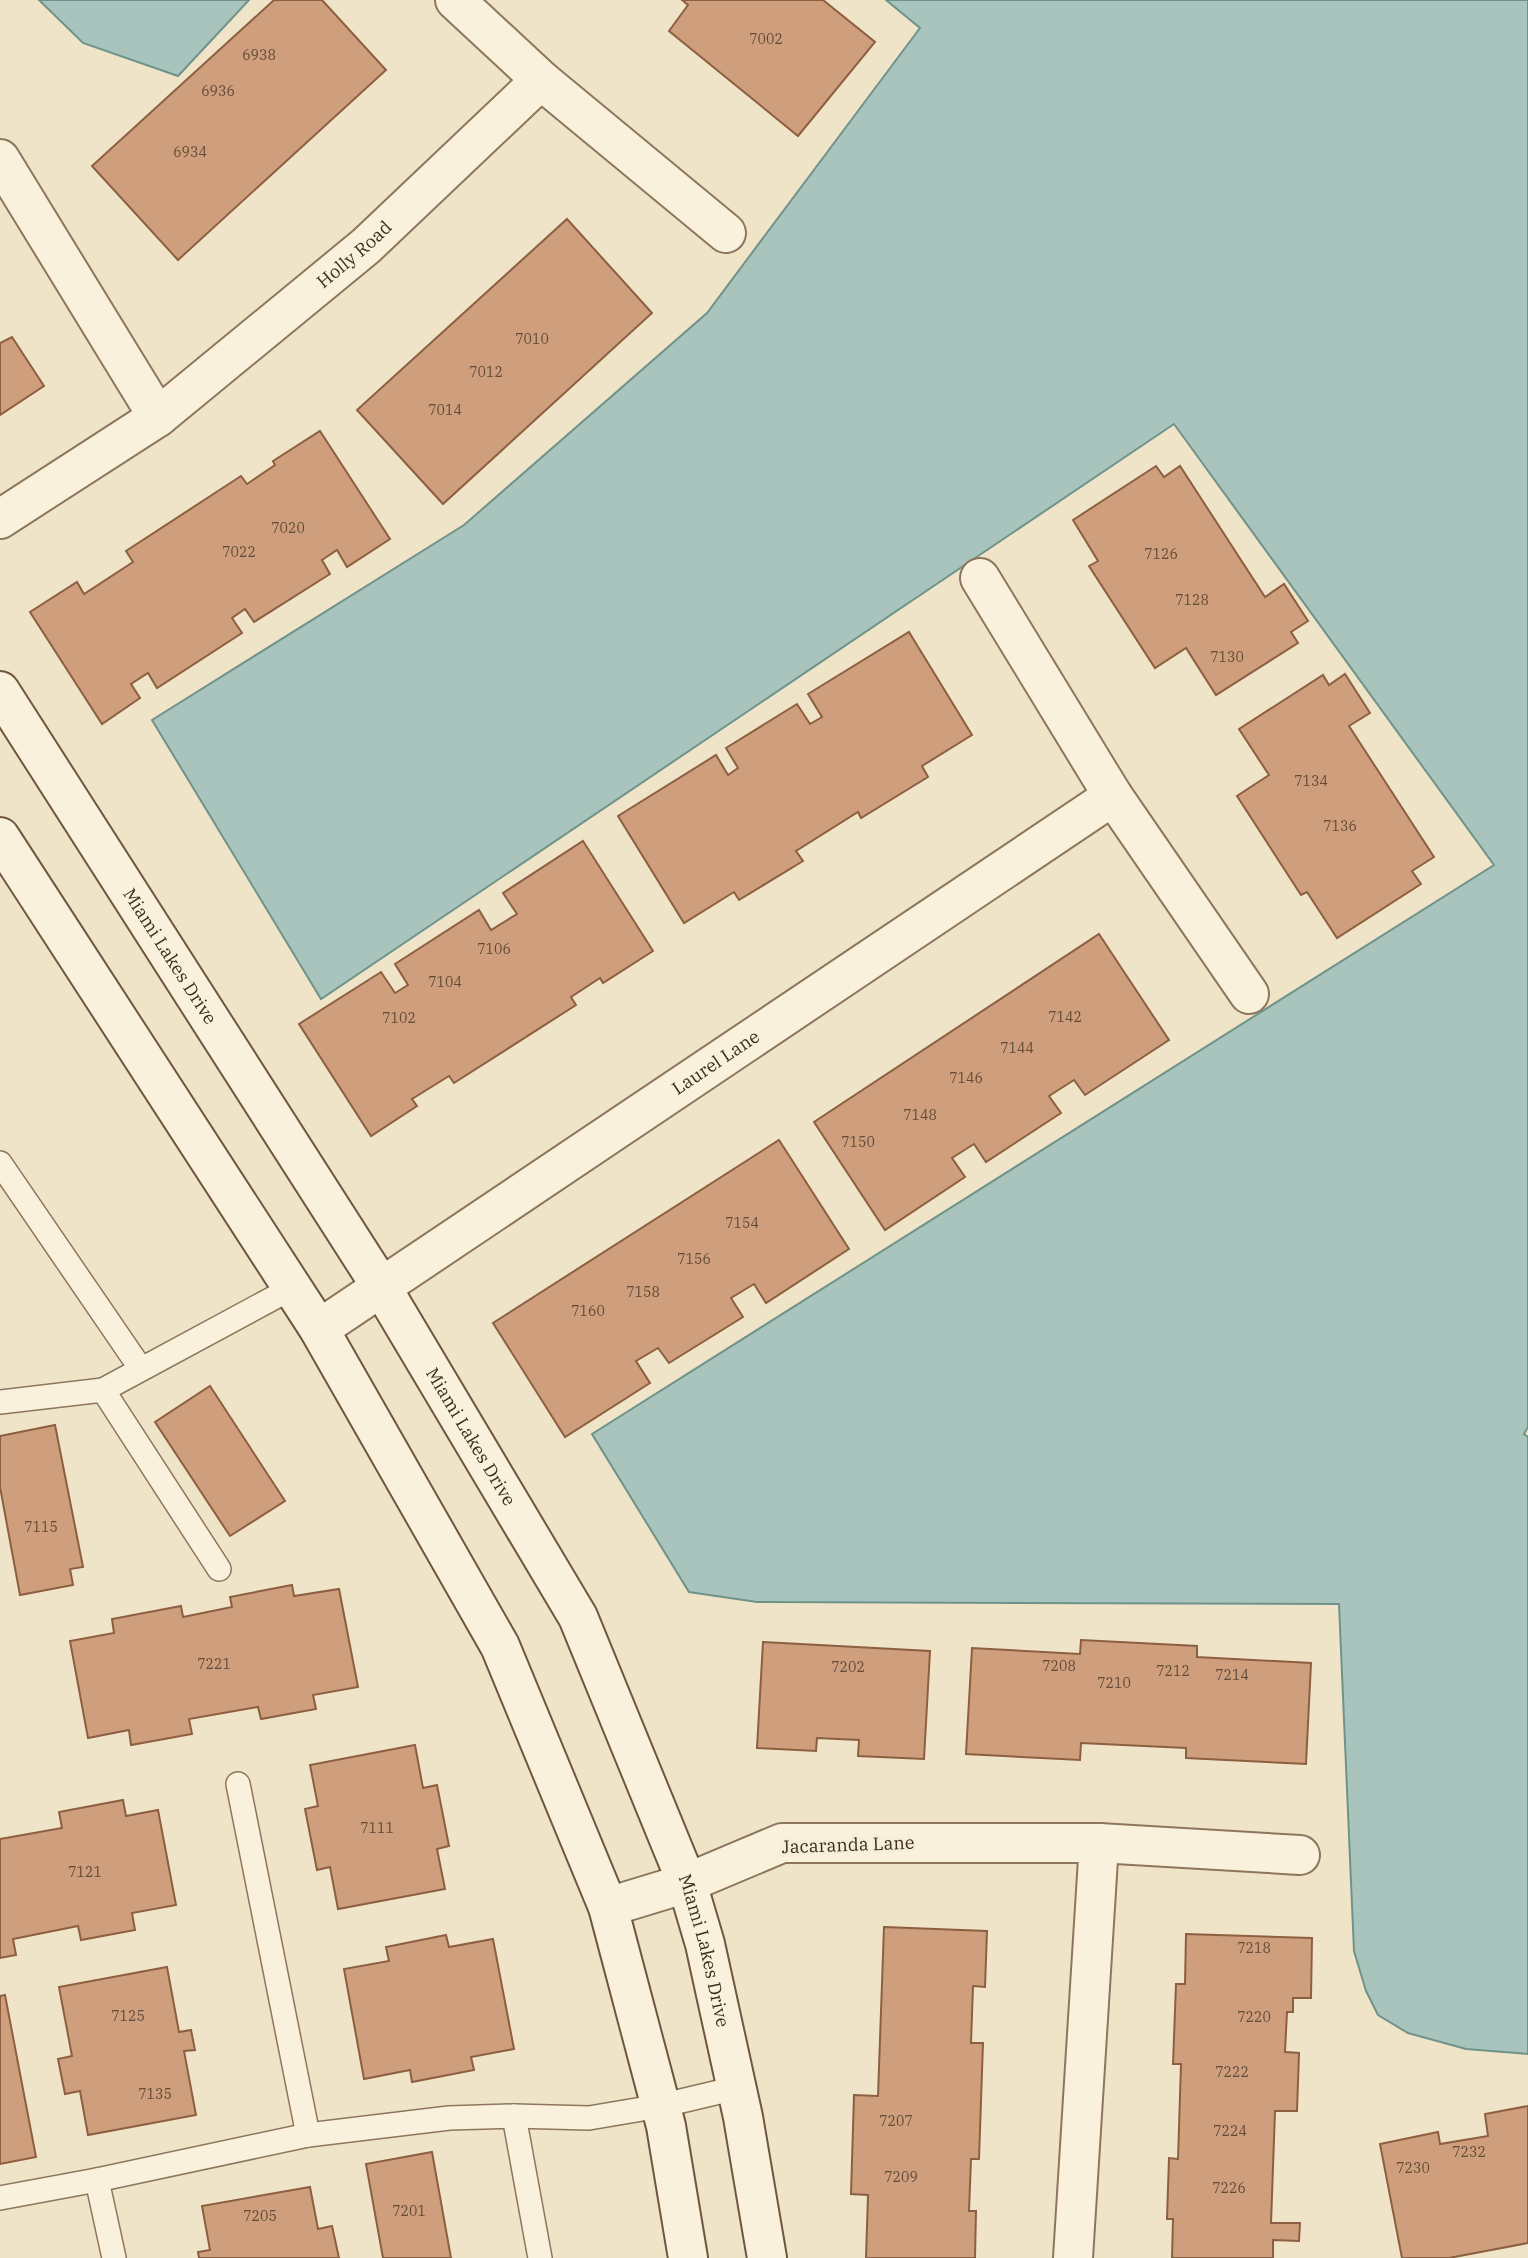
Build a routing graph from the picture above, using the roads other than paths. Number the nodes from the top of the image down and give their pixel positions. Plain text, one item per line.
1 (455, 0) edge
2 (541, 80) junction
3 (0, 159) edge
4 (726, 233) dead end
5 (158, 417) junction
6 (0, 519) edge
7 (980, 578) dead end
8 (0, 691) edge
9 (1113, 796) junction
10 (0, 837) edge
11 (1248, 994) dead end
12 (0, 1163) edge
13 (292, 1288) junction
14 (382, 1288) junction
15 (319, 1329) junction
16 (141, 1369) junction
17 (103, 1390) junction
18 (0, 1402) edge
19 (219, 1569) dead end
20 (238, 1784) dead end
21 (1099, 1843) junction
22 (1300, 1855) dead end
23 (687, 1883) junction
24 (608, 1907) junction
25 (736, 2088) junction
26 (660, 2106) junction
27 (514, 2116) junction
28 (309, 2135) junction
29 (97, 2180) junction
30 (0, 2198) edge
31 (114, 2258) edge
32 (540, 2258) edge
33 (688, 2258) edge
34 (768, 2258) edge
35 (1073, 2258) edge

1 - 2 street
2 - 4 street
2 - 5 street, Holly Road
3 - 5 street
5 - 6 street, Holly Road
7 - 9 street
8 - 14 street, Miami Lakes Drive
9 - 11 street
9 - 14 street, Laurel Lane
10 - 13 street
12 - 16 lane
13 - 15 street
13 - 16 lane
14 - 15 street, Laurel Lane
14 - 23 street, Miami Lakes Drive
15 - 24 street
16 - 17 lane
17 - 18 lane
17 - 19 lane
20 - 28 lane
21 - 22 street, Jacaranda Lane
21 - 23 street, Jacaranda Lane
21 - 35 street
23 - 24 street, Jacaranda Lane
23 - 25 street, Miami Lakes Drive
24 - 26 street
25 - 26 lane
25 - 34 street, Miami Lakes Drive
26 - 27 lane
26 - 33 street
27 - 28 lane
27 - 32 lane
28 - 29 lane
29 - 30 lane
29 - 31 lane

